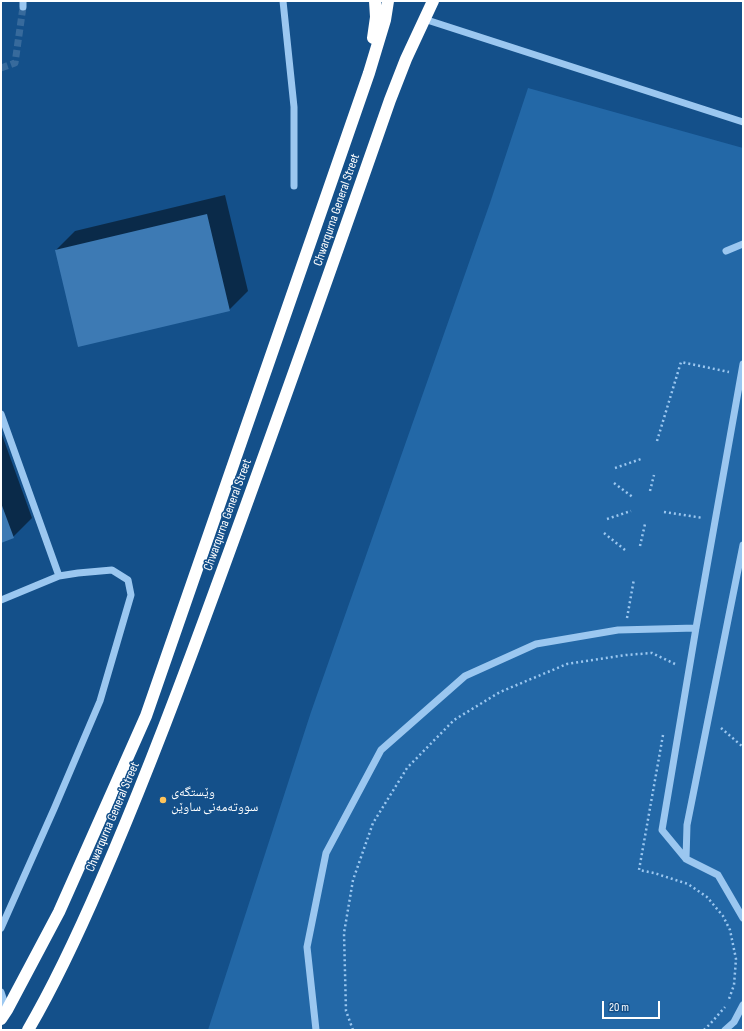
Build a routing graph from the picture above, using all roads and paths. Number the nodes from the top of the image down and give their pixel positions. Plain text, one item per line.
1 (283, 1) edge
2 (375, 1) edge
3 (388, 1) edge
4 (433, 1) edge
5 (424, 19) junction
6 (369, 73) junction
7 (743, 122) edge
8 (294, 186) dead end
9 (743, 244) edge
10 (726, 251) dead end
11 (743, 364) edge
12 (741, 374) junction
13 (1, 414) edge
14 (658, 441) dead end
15 (641, 459) dead end
16 (615, 468) dead end
17 (654, 475) dead end
18 (614, 483) dead end
19 (650, 491) dead end
20 (634, 498) dead end
21 (631, 511) dead end
22 (664, 512) dead end
23 (607, 519) dead end
24 (705, 519) dead end
25 (645, 524) dead end
26 (604, 533) dead end
27 (743, 545) edge
28 (640, 546) dead end
29 (625, 550) dead end
30 (59, 576) junction
31 (634, 579) dead end
32 (1, 600) edge
33 (696, 628) junction
34 (625, 630) junction
35 (675, 664) dead end
36 (708, 718) junction
37 (743, 747) edge
38 (686, 859) junction
39 (743, 918) edge
40 (1, 928) edge
41 (1, 992) edge
42 (743, 1005) edge
43 (4, 1015) edge
44 (28, 1030) edge
45 (316, 1030) edge
46 (353, 1030) edge
47 (725, 1030) edge

1 - 8 street
2 - 6 highway
3 - 6 highway, Chwarqurna General Street
4 - 5 highway, Chwarqurna General Street
5 - 7 street
5 - 44 highway, Chwarqurna General Street
6 - 43 highway, Chwarqurna General Street
9 - 10 street
11 - 12 street
12 - 14 path
12 - 33 street
13 - 30 street
15 - 16 path
17 - 19 path
18 - 20 path
21 - 23 path
22 - 24 path
25 - 28 path
26 - 29 path
27 - 36 street
30 - 32 street
30 - 40 street
31 - 34 path
33 - 34 street
33 - 38 street
34 - 45 street
35 - 46 path
36 - 37 path
36 - 38 street
38 - 39 street
41 - 43 street
42 - 47 street

